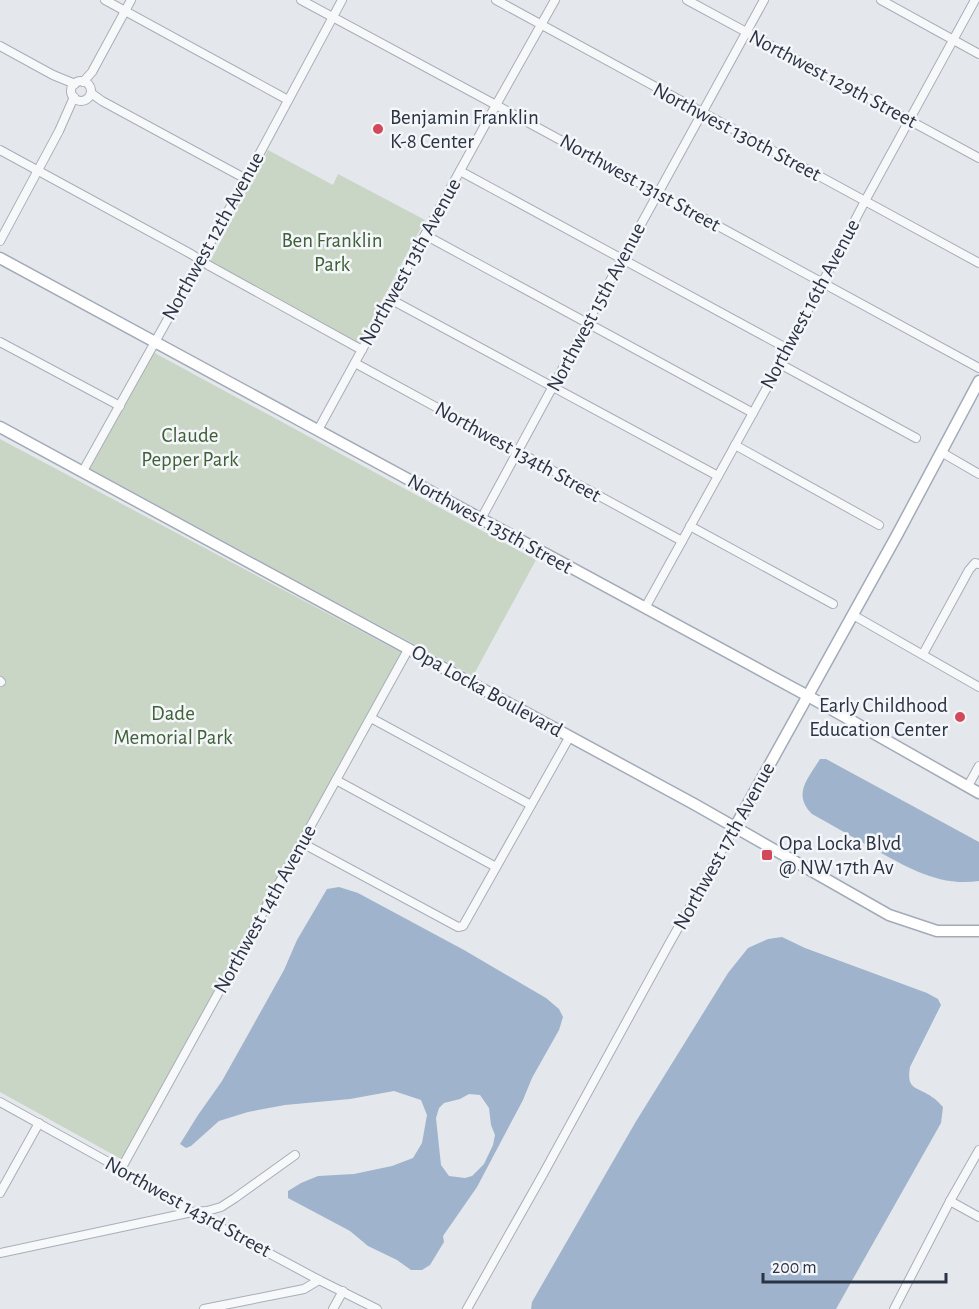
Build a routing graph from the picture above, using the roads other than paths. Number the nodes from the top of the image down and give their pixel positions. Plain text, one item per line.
1 (105, 0) edge
2 (131, 0) edge
3 (301, 0) edge
4 (342, 0) edge
5 (496, 0) edge
6 (555, 0) edge
7 (687, 0) edge
8 (764, 0) edge
9 (881, 0) edge
10 (975, 0) edge
11 (125, 11) junction
12 (333, 18) junction
13 (542, 24) junction
14 (747, 32) junction
15 (952, 39) junction
16 (0, 46) edge
17 (979, 54) edge
18 (81, 91) junction
19 (288, 100) junction
20 (496, 105) junction
21 (702, 113) junction
22 (909, 120) junction
23 (0, 150) edge
24 (979, 158) edge
25 (39, 171) junction
26 (460, 171) junction
27 (246, 179) junction
28 (658, 193) junction
29 (865, 201) junction
30 (425, 235) junction
31 (0, 242) edge
32 (0, 258) edge
33 (622, 259) junction
34 (201, 260) junction
35 (979, 263) edge
36 (822, 282) junction
37 (390, 299) junction
38 (587, 323) junction
39 (0, 342) edge
40 (155, 342) junction
41 (788, 349) junction
42 (362, 350) junction
43 (355, 363) junction
44 (780, 364) junction
45 (979, 368) edge
46 (979, 381) edge
47 (553, 387) junction
48 (120, 406) junction
49 (753, 413) junction
50 (0, 427) edge
51 (318, 430) junction
52 (916, 438) dead end
53 (735, 445) junction
54 (518, 451) junction
55 (940, 452) junction
56 (83, 471) junction
57 (979, 474) edge
58 (718, 476) junction
59 (481, 519) junction
60 (879, 525) dead end
61 (690, 526) junction
62 (682, 541) junction
63 (977, 563) edge
64 (833, 604) dead end
65 (645, 608) junction
66 (853, 615) junction
67 (409, 648) junction
68 (923, 654) junction
69 (979, 687) edge
70 (808, 696) junction
71 (370, 718) junction
72 (570, 736) junction
73 (979, 766) edge
74 (336, 780) junction
75 (968, 786) junction
76 (979, 793) edge
77 (531, 805) junction
78 (735, 827) junction
79 (302, 843) junction
80 (496, 867) junction
81 (979, 931) edge
82 (0, 1102) edge
83 (39, 1123) junction
84 (979, 1150) edge
85 (295, 1155) dead end
86 (121, 1169) junction
87 (0, 1193) edge
88 (951, 1201) junction
89 (192, 1212) junction
90 (979, 1217) edge
91 (0, 1252) edge
92 (319, 1280) junction
93 (343, 1291) junction
94 (204, 1309) edge
95 (333, 1309) edge
96 (377, 1309) edge
97 (467, 1309) edge
98 (894, 1309) edge

1 - 11 street
2 - 11 street
3 - 12 street, Northwest 131st Street
4 - 12 street, Northwest 12th Avenue
5 - 13 street, Northwest 130th Street
6 - 13 street, Northwest 13th Avenue
7 - 14 street, Northwest 129th Street
8 - 14 street, Northwest 15th Avenue
9 - 15 street
10 - 15 street, Northwest 16th Avenue
11 - 18 street
11 - 19 street
12 - 19 street, Northwest 12th Avenue
12 - 20 street, Northwest 131st Street
13 - 20 street, Northwest 13th Avenue
13 - 21 street, Northwest 130th Street
14 - 21 street, Northwest 15th Avenue
14 - 22 street, Northwest 129th Street
15 - 17 street
15 - 22 street, Northwest 16th Avenue
16 - 18 street
18 - 25 street
18 - 27 street
19 - 27 street, Northwest 12th Avenue
20 - 26 street, Northwest 13th Avenue
20 - 28 street, Northwest 131st Street
21 - 28 street, Northwest 15th Avenue
21 - 29 street, Northwest 130th Street
22 - 24 street, Northwest 129th Street
22 - 29 street, Northwest 16th Avenue
23 - 25 street
25 - 31 street
25 - 34 street
26 - 30 street, Northwest 13th Avenue
26 - 33 street
27 - 34 street, Northwest 12th Avenue
28 - 33 street, Northwest 15th Avenue
28 - 36 street, Northwest 131st Street
29 - 35 street, Northwest 130th Street
29 - 36 street, Northwest 16th Avenue
30 - 37 street, Northwest 13th Avenue
30 - 38 street
32 - 40 main road, Northwest 135th Street
33 - 38 street, Northwest 15th Avenue
33 - 41 street
34 - 40 street, Northwest 12th Avenue
34 - 42 street
36 - 41 street, Northwest 16th Avenue
36 - 45 street, Northwest 131st Street
37 - 42 street, Northwest 13th Avenue
37 - 47 street
38 - 47 street, Northwest 15th Avenue
38 - 49 street
39 - 48 street
40 - 48 street, Northwest 12th Avenue
40 - 51 main road, Northwest 135th Street
41 - 44 street, Northwest 16th Avenue
42 - 43 street, Northwest 13th Avenue
43 - 51 street, Northwest 13th Avenue
43 - 54 street, Northwest 134th Street
44 - 49 street, Northwest 16th Avenue
44 - 52 street
46 - 55 main road, Northwest 17th Avenue
47 - 54 street, Northwest 15th Avenue
47 - 58 street
48 - 56 street, Northwest 12th Avenue
49 - 53 street, Northwest 16th Avenue
50 - 56 main road, Opa Locka Boulevard
51 - 59 main road, Northwest 135th Street
53 - 58 street, Northwest 16th Avenue
53 - 60 street
54 - 59 street, Northwest 15th Avenue
54 - 62 street, Northwest 134th Street
55 - 57 street
55 - 66 main road, Northwest 17th Avenue
56 - 67 main road, Opa Locka Boulevard
58 - 61 street, Northwest 16th Avenue
59 - 65 main road, Northwest 135th Street
61 - 62 street, Northwest 16th Avenue
61 - 64 street
62 - 65 street, Northwest 16th Avenue
63 - 68 street
65 - 70 main road, Northwest 135th Street
66 - 68 street
66 - 70 main road, Northwest 17th Avenue
67 - 71 street, Northwest 14th Avenue
67 - 72 main road, Opa Locka Boulevard
68 - 69 street
70 - 75 main road, Northwest 135th Street
70 - 78 main road, Northwest 17th Avenue
71 - 74 street, Northwest 14th Avenue
71 - 77 street
72 - 77 street
72 - 78 main road, Opa Locka Boulevard
73 - 75 street
74 - 79 street, Northwest 14th Avenue
74 - 80 street
75 - 76 main road, Northwest 135th Street
77 - 80 street
78 - 81 main road, Opa Locka Boulevard
78 - 97 street, Northwest 17th Avenue
79 - 80 street
79 - 86 street, Northwest 14th Avenue
82 - 83 street, Northwest 143rd Street
83 - 86 street, Northwest 143rd Street
83 - 87 street
84 - 88 street
85 - 89 street
86 - 89 street, Northwest 143rd Street
88 - 90 street
88 - 98 street
89 - 91 street
89 - 92 street, Northwest 143rd Street
92 - 93 street, Northwest 143rd Street
92 - 94 street
93 - 95 street
93 - 96 street, Northwest 143rd Street

